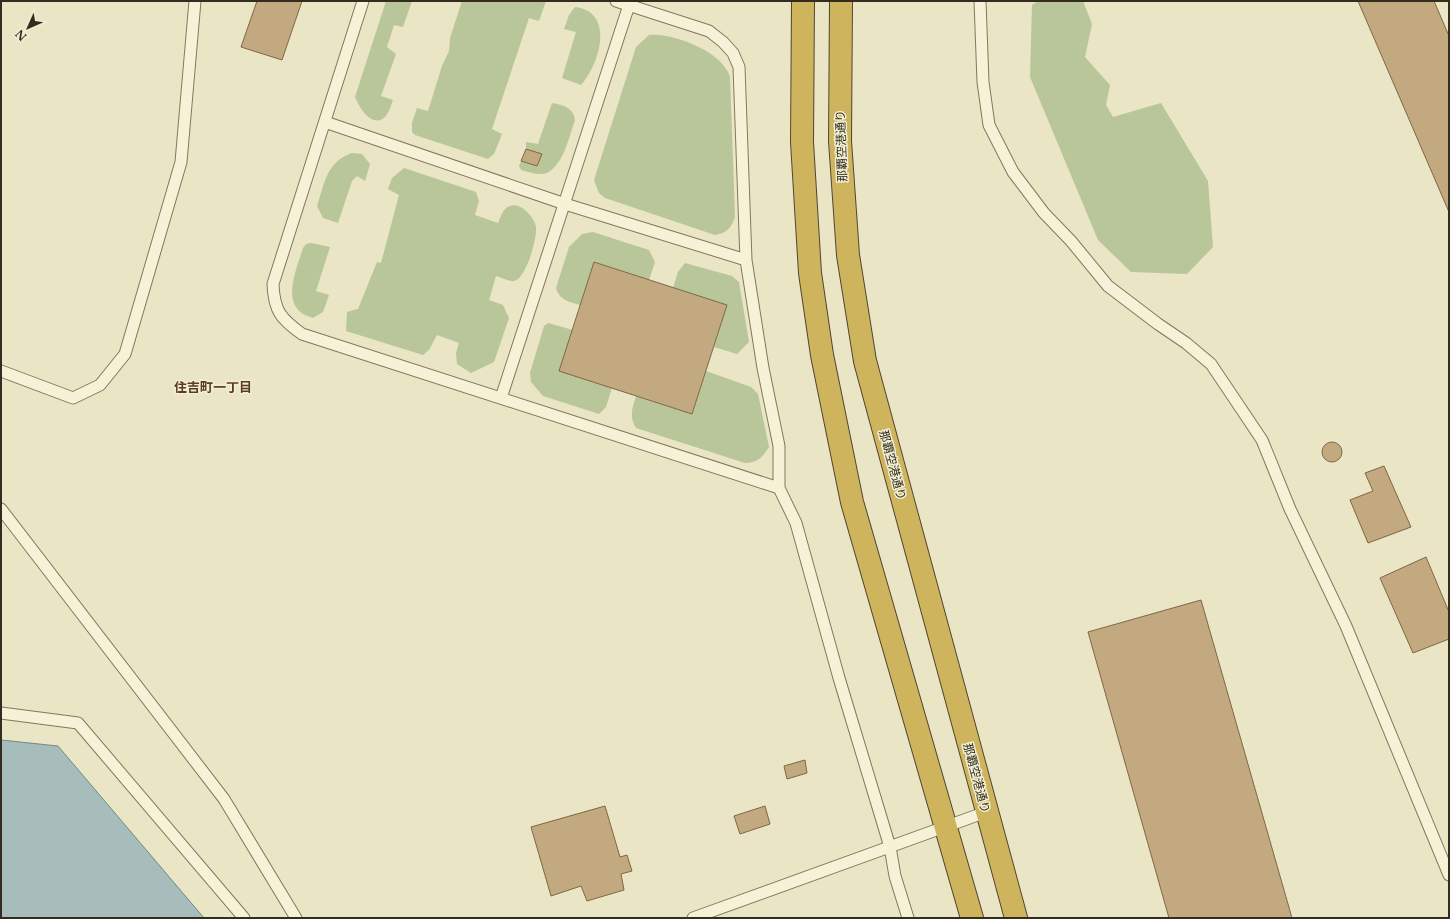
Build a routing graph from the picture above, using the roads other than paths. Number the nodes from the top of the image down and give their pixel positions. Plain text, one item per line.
1 (195, 1) edge
2 (363, 1) edge
3 (616, 1) edge
4 (803, 1) edge
5 (841, 1) edge
6 (980, 1) edge
7 (629, 5) junction
8 (325, 122) junction
9 (565, 204) junction
10 (746, 260) junction
11 (1, 371) edge
12 (501, 398) junction
13 (779, 488) junction
14 (1, 509) edge
15 (1, 713) edge
16 (986, 812) junction
17 (946, 826) junction
18 (890, 847) junction
19 (1449, 876) edge
20 (244, 918) edge
21 (296, 918) edge
22 (693, 918) edge
23 (908, 918) edge
24 (972, 918) edge
25 (1016, 918) edge

1 - 11 lane
2 - 8 lane
3 - 7 lane
4 - 17 highway
5 - 16 highway, 那覇空港通り
6 - 19 lane
7 - 9 lane
7 - 10 lane
8 - 9 lane
8 - 12 lane
9 - 10 lane
9 - 12 lane
10 - 13 lane
12 - 13 lane
13 - 18 lane
14 - 21 lane
15 - 20 lane
16 - 17 lane
16 - 25 highway, 那覇空港通り
17 - 18 lane
17 - 24 highway
18 - 22 lane
18 - 23 lane

